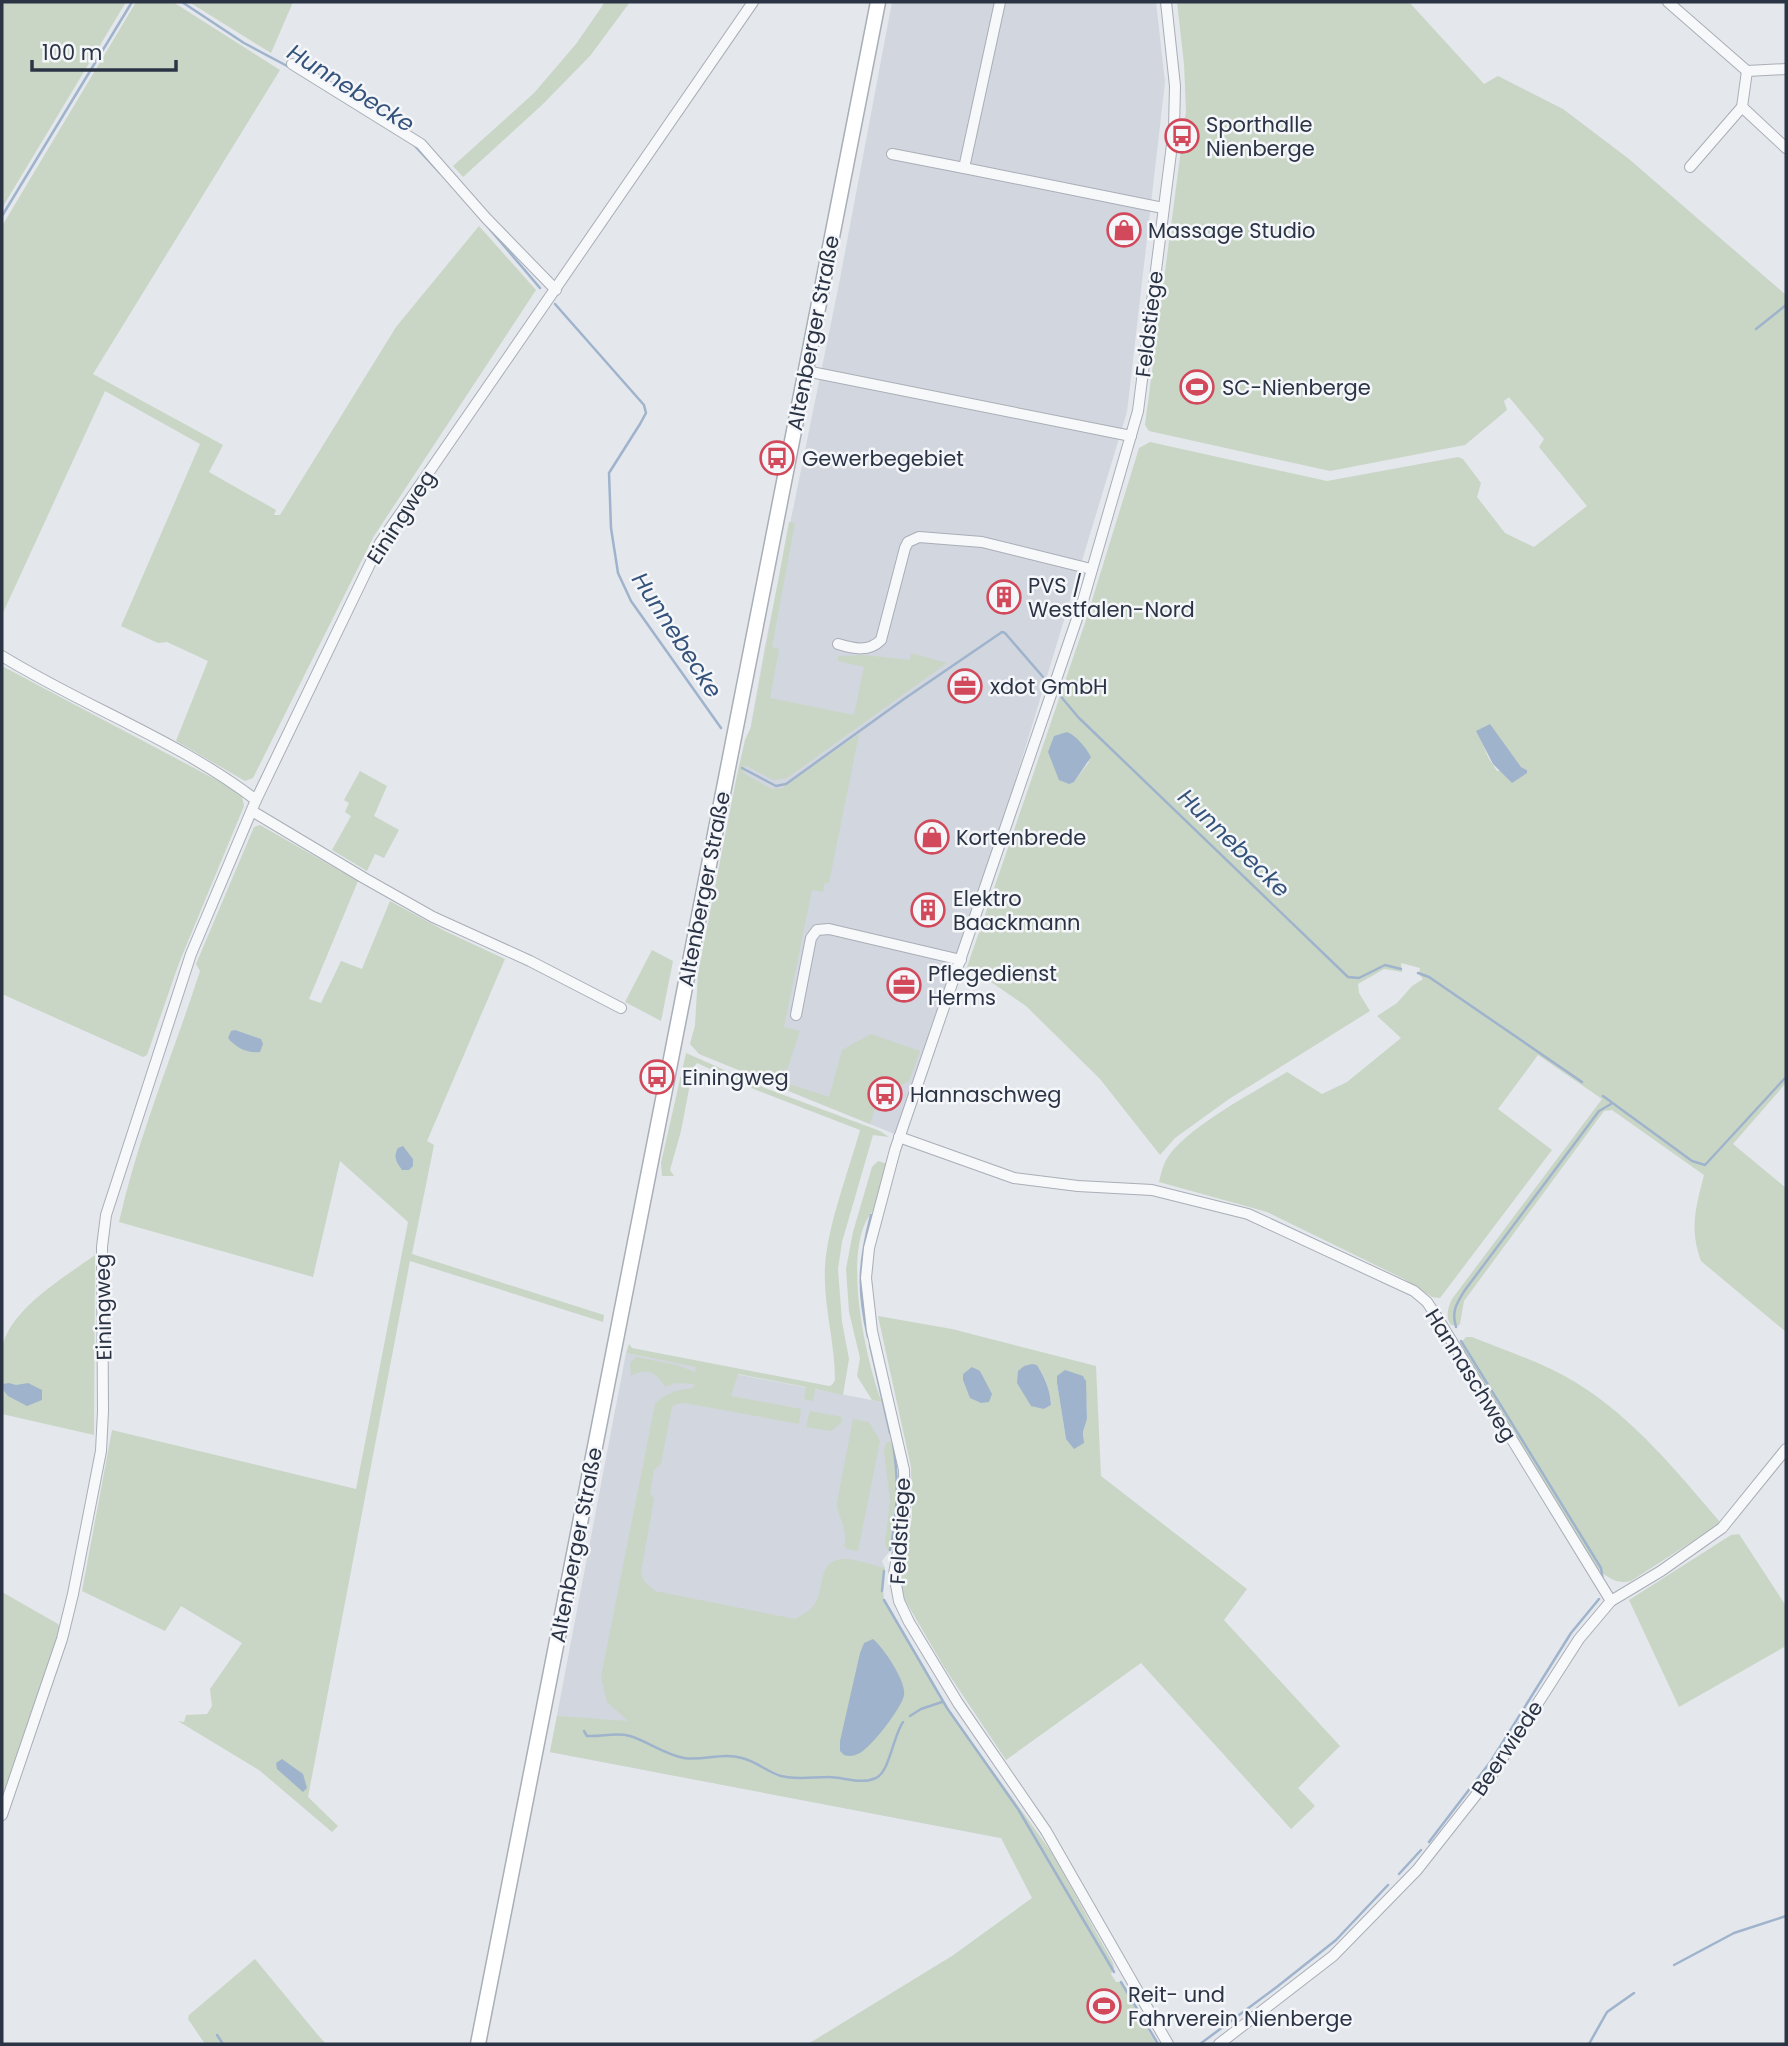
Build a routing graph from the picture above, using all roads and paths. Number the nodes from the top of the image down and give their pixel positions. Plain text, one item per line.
1 (753, 2) edge
2 (878, 2) edge
3 (1000, 2) edge
4 (1166, 2) edge
5 (1668, 2) edge
6 (292, 64) dead end
7 (1786, 69) edge
8 (1747, 71) junction
9 (1742, 107) junction
10 (1786, 148) edge
11 (892, 154) dead end
12 (1690, 166) dead end
13 (964, 168) junction
14 (1163, 208) junction
15 (556, 290) junction
16 (806, 371) junction
17 (1131, 436) junction
18 (1091, 569) junction
19 (838, 644) dead end
20 (2, 656) edge
21 (254, 805) junction
22 (961, 960) junction
23 (621, 1008) dead end
24 (796, 1015) dead end
25 (899, 1137) junction
26 (1786, 1449) edge
27 (1611, 1601) junction
28 (2, 1815) edge
29 (478, 2044) edge
30 (1168, 2044) edge
31 (1219, 2044) edge

1 - 15 street, Einingweg
2 - 16 main road, Altenberger Straße
3 - 13 street
4 - 14 street, Feldstiege
5 - 8 street
6 - 15 street
7 - 8 street
8 - 9 street
9 - 10 street
9 - 12 street
11 - 13 street
13 - 14 street
14 - 17 street, Feldstiege
15 - 21 street, Einingweg
16 - 17 street
16 - 29 main road, Altenberger Straße
17 - 18 street, Feldstiege
18 - 19 street
18 - 22 street, Feldstiege
20 - 21 street
21 - 23 street
21 - 28 street, Einingweg
22 - 24 street
22 - 25 street, Feldstiege
25 - 27 street, Hannaschweg
25 - 30 street, Feldstiege
26 - 27 street, Beerwiede
27 - 31 street, Beerwiede

